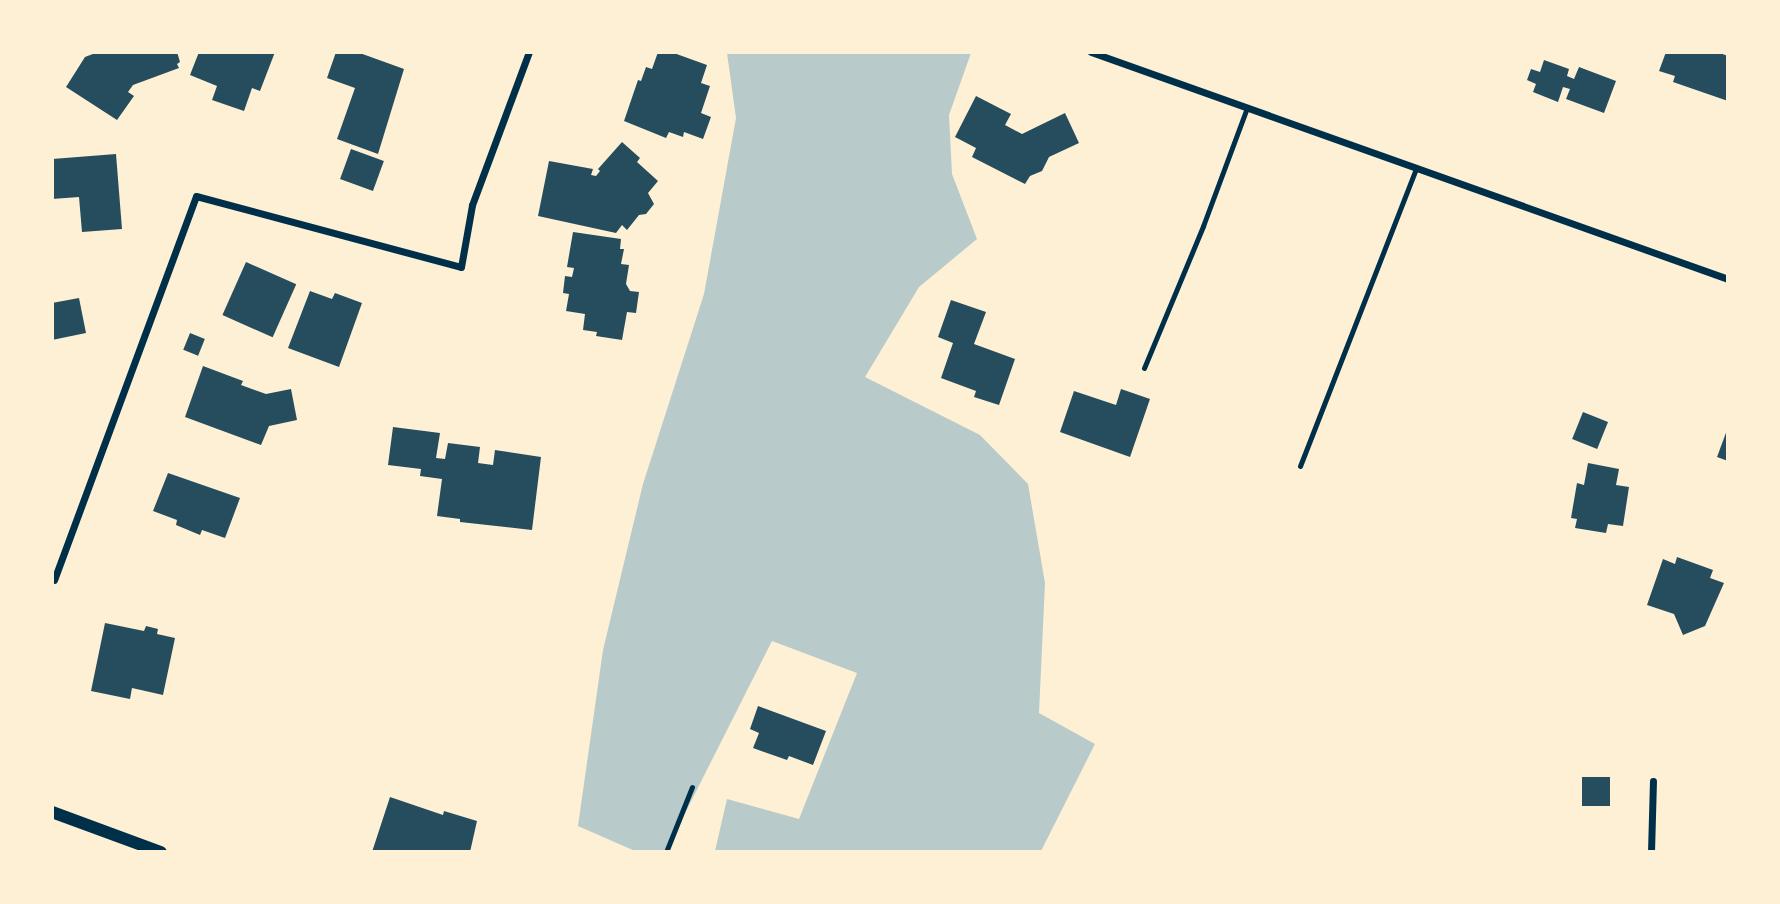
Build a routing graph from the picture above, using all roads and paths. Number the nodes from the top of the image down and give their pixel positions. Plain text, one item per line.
1 (529, 52) edge
2 (1091, 52) edge
3 (1247, 108) junction
4 (1416, 169) junction
5 (1727, 279) edge
6 (1143, 368) dead end
7 (1300, 466) dead end
8 (54, 580) dead end
9 (1653, 781) dead end
10 (692, 787) dead end
11 (52, 812) edge
12 (161, 852) edge
13 (666, 852) edge
14 (1651, 852) edge

1 - 8 street
2 - 3 street
3 - 4 street
3 - 6 lane
4 - 5 street
4 - 7 lane
9 - 14 street
10 - 13 lane
11 - 12 street

